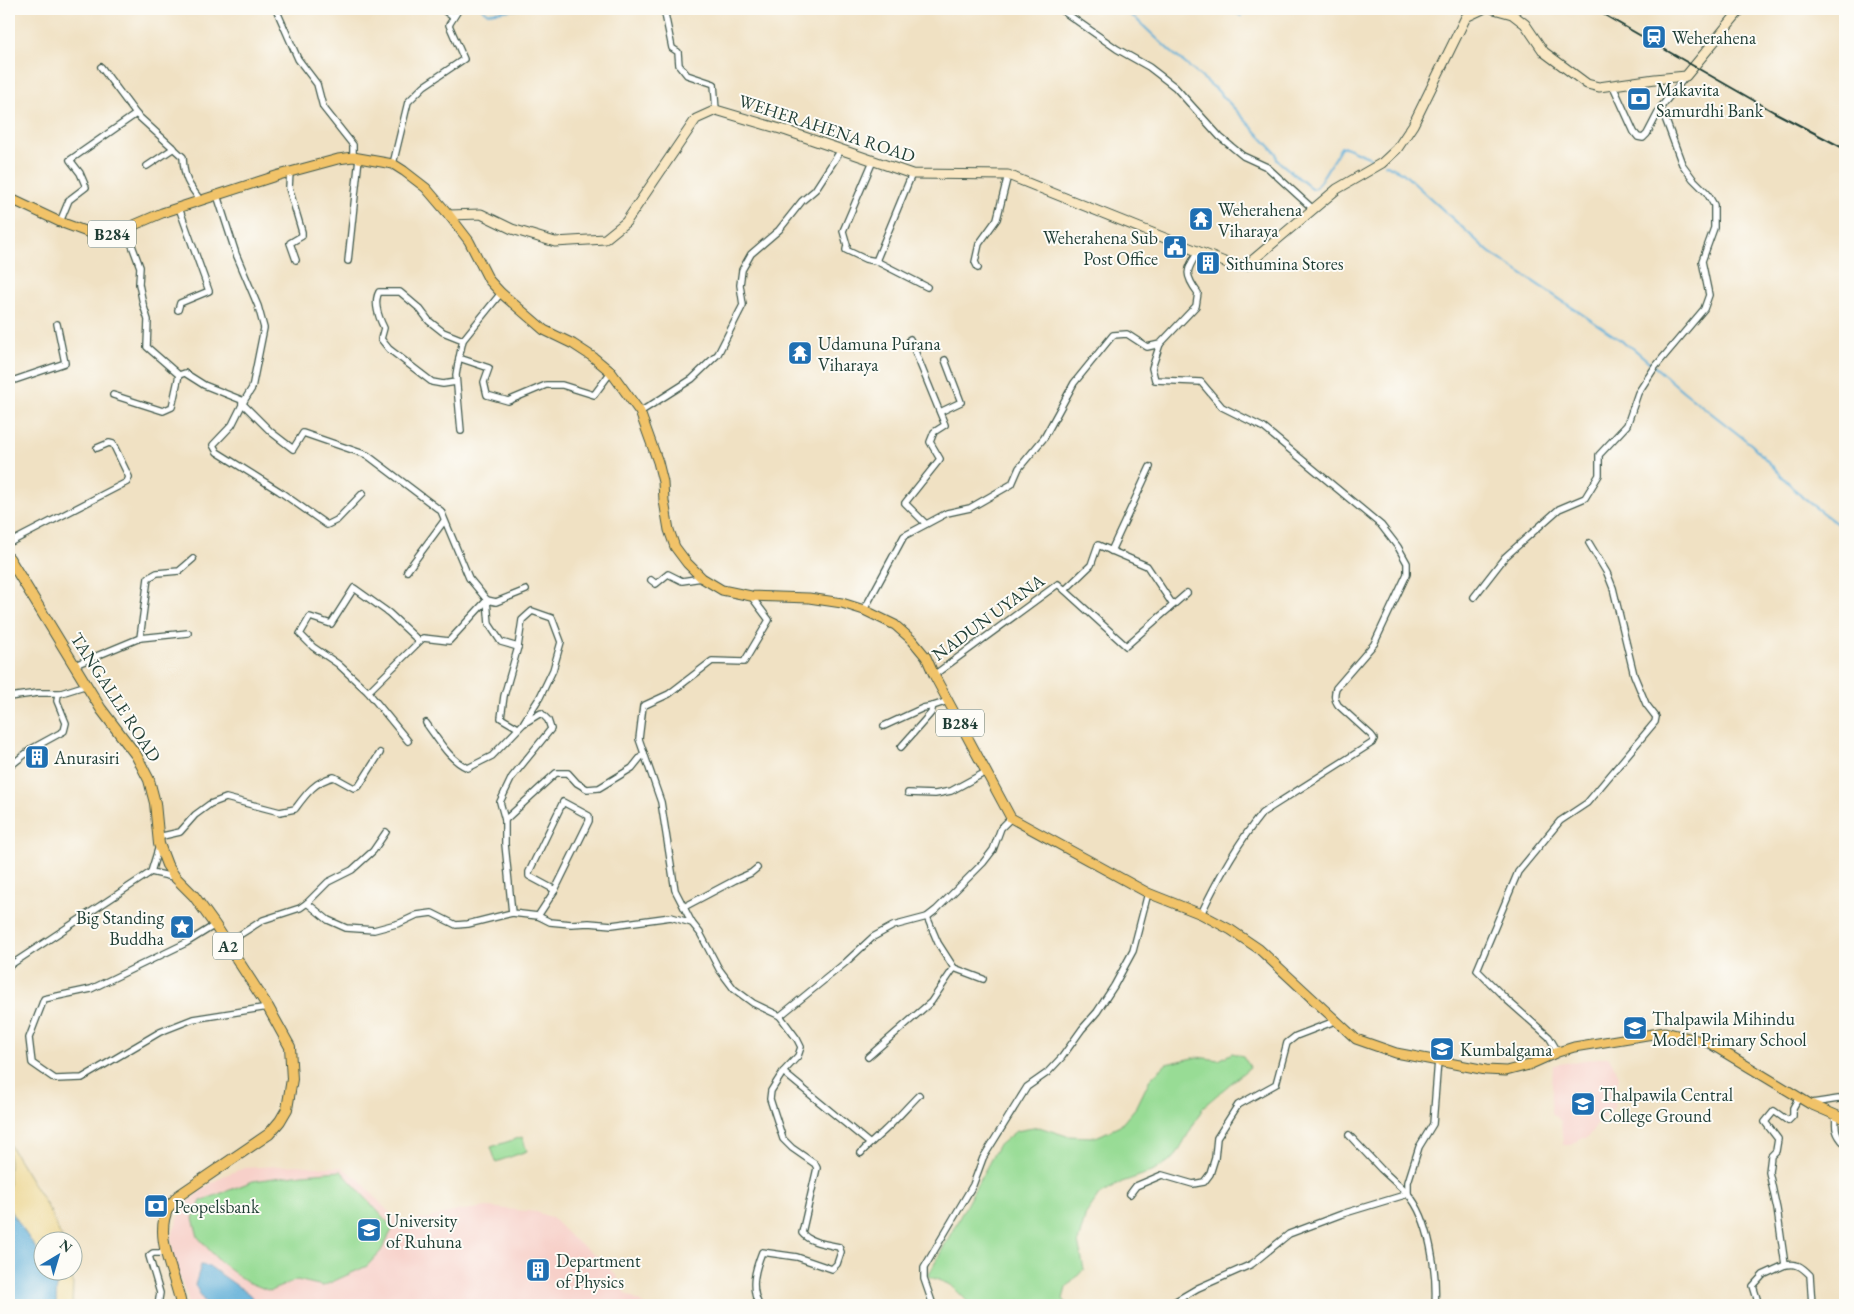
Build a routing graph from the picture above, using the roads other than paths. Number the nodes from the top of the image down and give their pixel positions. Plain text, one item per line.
1 (276, 9) edge
2 (442, 9) edge
3 (459, 9) edge
4 (664, 9) edge
5 (1060, 9) edge
6 (1480, 9) edge
7 (1494, 9) edge
8 (1741, 9) edge
9 (453, 17) junction
10 (100, 67) dead end
11 (1686, 76) junction
12 (1613, 86) junction
13 (1661, 107) junction
14 (716, 110) junction
15 (136, 114) junction
16 (174, 148) junction
17 (841, 150) junction
18 (356, 157) junction
19 (873, 161) junction
20 (393, 164) junction
21 (147, 166) dead end
22 (290, 172) junction
23 (912, 174) junction
24 (1008, 175) junction
25 (217, 195) junction
26 (9, 198) edge
27 (201, 201) junction
28 (179, 208) junction
29 (1313, 208) junction
30 (449, 215) junction
31 (60, 222) junction
32 (126, 229) junction
33 (1198, 252) junction
34 (296, 260) dead end
35 (348, 261) dead end
36 (876, 262) junction
37 (978, 268) dead end
38 (928, 287) dead end
39 (501, 293) junction
40 (178, 310) dead end
41 (57, 324) dead end
42 (910, 339) dead end
43 (462, 340) junction
44 (1160, 344) junction
45 (459, 358) junction
46 (945, 360) dead end
47 (611, 372) junction
48 (179, 374) junction
49 (9, 382) edge
50 (456, 382) junction
51 (113, 395) dead end
52 (243, 402) junction
53 (640, 412) junction
54 (940, 412) junction
55 (461, 432) dead end
56 (97, 448) dead end
57 (1150, 467) dead end
58 (363, 493) dead end
59 (444, 521) junction
60 (926, 524) junction
61 (9, 543) edge
62 (1589, 543) dead end
63 (1111, 551) junction
64 (9, 558) edge
65 (193, 559) dead end
66 (407, 571) dead end
67 (12, 572) edge
68 (702, 578) junction
69 (651, 580) dead end
70 (526, 590) dead end
71 (1065, 590) junction
72 (1187, 593) dead end
73 (751, 596) junction
74 (1474, 597) dead end
75 (487, 600) junction
76 (1174, 605) junction
77 (864, 610) junction
78 (188, 633) dead end
79 (140, 638) junction
80 (419, 641) junction
81 (518, 647) junction
82 (75, 665) junction
83 (934, 675) junction
84 (87, 686) junction
85 (368, 692) junction
86 (59, 693) junction
87 (9, 697) edge
88 (948, 701) junction
89 (933, 706) junction
90 (426, 723) dead end
91 (520, 726) junction
92 (884, 726) dead end
93 (408, 741) dead end
94 (901, 747) dead end
95 (380, 753) dead end
96 (644, 753) junction
97 (9, 767) edge
98 (986, 772) junction
99 (908, 793) dead end
100 (1011, 818) junction
101 (505, 820) junction
102 (386, 832) dead end
103 (159, 841) junction
104 (756, 868) dead end
105 (151, 872) junction
106 (175, 877) junction
107 (555, 890) junction
108 (1148, 892) junction
109 (307, 903) junction
110 (684, 907) junction
111 (512, 913) junction
112 (1201, 914) junction
113 (538, 916) junction
114 (927, 917) junction
115 (692, 923) junction
116 (215, 925) junction
117 (227, 943) junction
118 (9, 966) edge
119 (954, 968) junction
120 (984, 979) dead end
121 (268, 1007) junction
122 (780, 1016) junction
123 (1335, 1021) junction
124 (1558, 1052) junction
125 (868, 1057) dead end
126 (1438, 1060) junction
127 (783, 1072) junction
128 (919, 1094) dead end
129 (1800, 1097) junction
130 (1845, 1098) edge
131 (1810, 1104) junction
132 (1836, 1114) junction
133 (1845, 1118) edge
134 (1349, 1135) dead end
135 (869, 1143) junction
136 (1845, 1144) edge
137 (861, 1153) dead end
138 (1130, 1194) dead end
139 (1408, 1194) junction
140 (167, 1253) junction
141 (1784, 1265) junction
142 (158, 1305) edge
143 (181, 1305) edge
144 (760, 1305) edge
145 (933, 1305) edge
146 (1169, 1305) edge
147 (1435, 1305) edge
148 (1759, 1305) edge
149 (1812, 1305) edge

1 - 18 street
2 - 9 street
3 - 9 street
4 - 14 street
5 - 29 street
6 - 29 main road, WEHERAHENA ROAD
7 - 12 main road
8 - 11 main road
9 - 20 street
10 - 15 street
11 - 12 main road
11 - 13 street
12 - 13 street
13 - 74 street
14 - 17 main road, WEHERAHENA ROAD
14 - 30 main road, WEHERAHENA ROAD
15 - 16 street
15 - 31 street
16 - 21 street
16 - 27 street
17 - 19 main road, WEHERAHENA ROAD
17 - 53 street
18 - 20 main road, B284
18 - 22 main road, B284
18 - 35 street
19 - 23 main road, WEHERAHENA ROAD
19 - 36 street
20 - 30 main road, B284
22 - 25 main road, B284
22 - 34 street
23 - 24 main road, WEHERAHENA ROAD
23 - 36 street
24 - 33 main road, WEHERAHENA ROAD
24 - 37 street
25 - 27 main road, B284
25 - 52 street
26 - 31 main road, B284
27 - 28 main road, B284
28 - 32 main road, B284
28 - 40 street
29 - 33 main road, WEHERAHENA ROAD
30 - 39 main road, B284
31 - 32 main road, B284
32 - 48 street
33 - 44 street
36 - 38 street
39 - 43 street
39 - 47 main road, B284
41 - 49 street
42 - 54 street
43 - 45 street
43 - 50 street
44 - 60 street
44 - 112 street
45 - 47 street
45 - 50 street
46 - 54 street
47 - 53 main road, B284
48 - 51 street
48 - 52 street
50 - 55 street
52 - 58 street
52 - 59 street
53 - 68 main road, B284
54 - 60 street
56 - 61 street
57 - 63 street
59 - 66 street
59 - 75 street
60 - 77 street
62 - 124 street
63 - 71 street
63 - 76 street
64 - 67 highway, TANGALLE ROAD / A2
65 - 79 street
67 - 82 highway, TANGALLE ROAD / A2
68 - 69 street
68 - 73 main road, B284
70 - 75 street
71 - 76 street, NADUN UYANA
71 - 83 street, NADUN UYANA
72 - 76 street
73 - 77 main road, B284
73 - 96 street
75 - 80 street
75 - 81 street
77 - 83 main road, B284
78 - 79 street
79 - 82 street
80 - 85 street
80 - 85 street
81 - 91 street
81 - 91 street
82 - 84 highway, TANGALLE ROAD / A2
83 - 88 main road, B284
84 - 86 street
84 - 103 highway, TANGALLE ROAD / A2
85 - 93 street
86 - 87 street
86 - 97 street
88 - 89 street
88 - 98 main road, B284
89 - 92 street
89 - 94 street
90 - 91 street
91 - 101 street
95 - 103 street
96 - 101 street
96 - 110 street
98 - 99 street
98 - 100 main road, B284
100 - 108 main road
100 - 114 street
101 - 111 street
102 - 109 street
103 - 105 street
103 - 106 highway, TANGALLE ROAD / A2
104 - 110 street
105 - 106 street
105 - 118 street
106 - 116 highway, TANGALLE ROAD / A2
107 - 107 street
107 - 113 street
108 - 112 main road
108 - 145 street
109 - 111 street
109 - 117 street
110 - 115 street
111 - 113 street
112 - 123 main road
113 - 115 street
114 - 119 street
114 - 122 street
115 - 122 street
116 - 117 highway, TANGALLE ROAD / A2
116 - 121 street
117 - 121 highway, TANGALLE ROAD / A2
119 - 120 street
119 - 125 street
121 - 140 highway, TANGALLE ROAD / A2
122 - 127 street
123 - 126 main road
123 - 138 street
124 - 126 main road
124 - 129 main road
126 - 139 street
127 - 135 street
127 - 144 street
128 - 135 street
129 - 131 main road
129 - 141 street
130 - 131 street
131 - 132 main road
132 - 133 main road
132 - 136 street
134 - 139 street
135 - 137 street
139 - 146 street
139 - 147 street
140 - 142 street
140 - 143 highway, TANGALLE ROAD / A2
141 - 148 street
141 - 149 street

